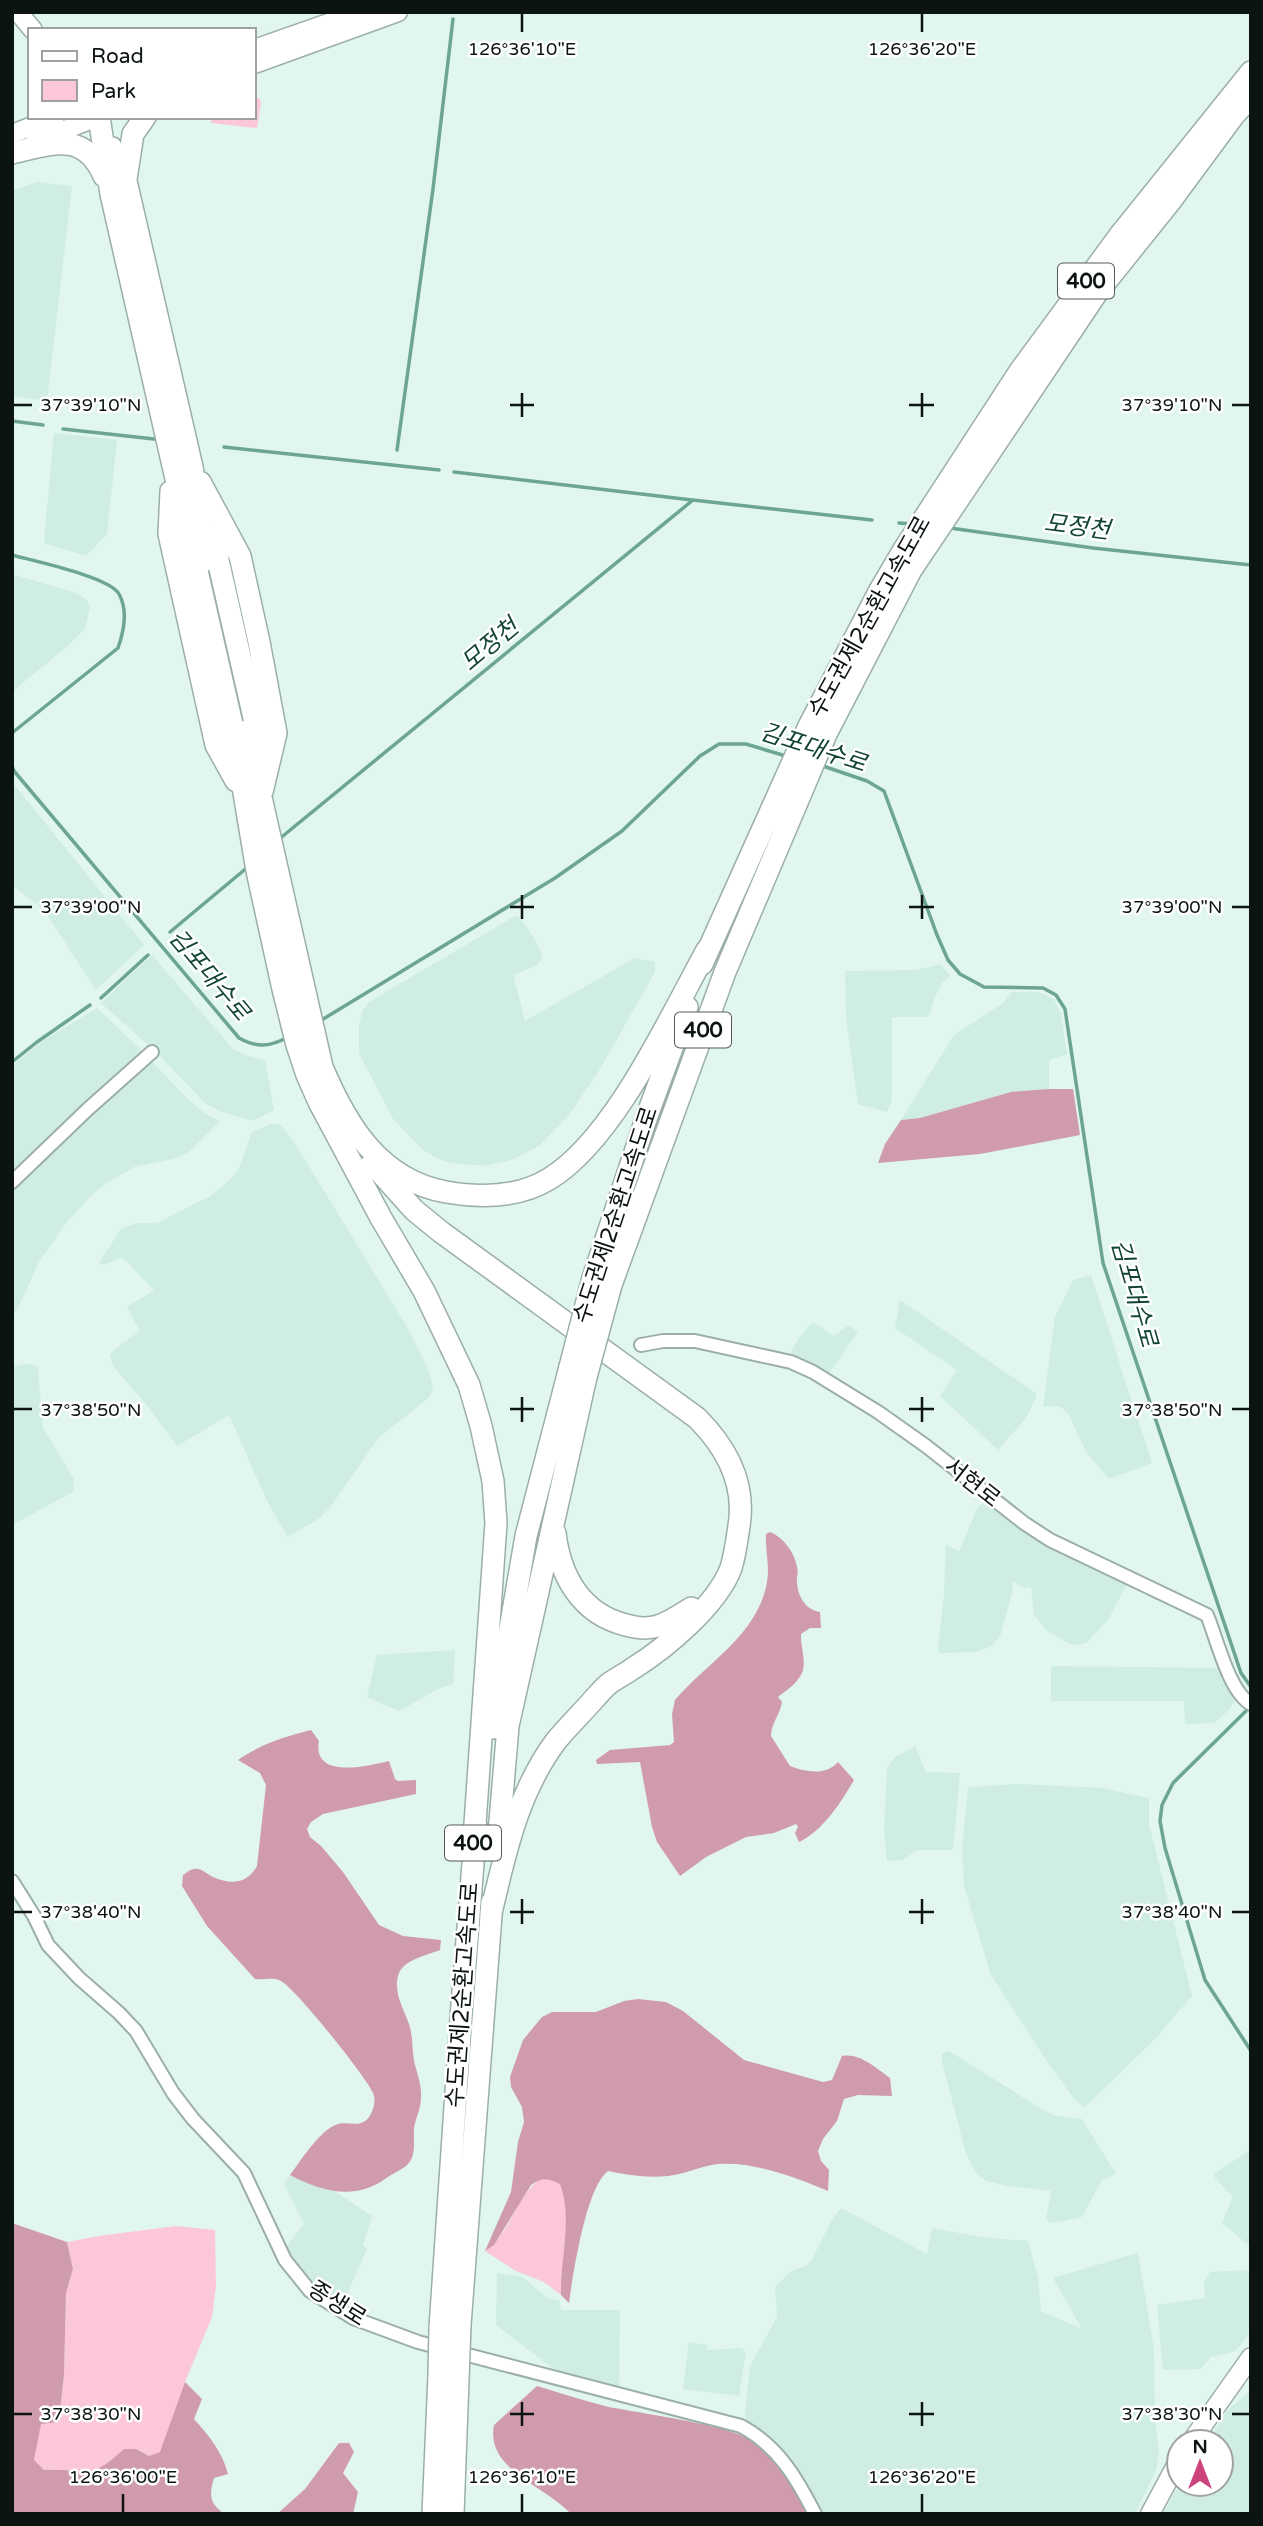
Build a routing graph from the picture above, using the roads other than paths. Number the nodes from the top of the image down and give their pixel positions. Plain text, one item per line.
1 (18, 12) edge
2 (360, 12) edge
3 (398, 12) edge
4 (31, 28) edge
5 (256, 47) edge
6 (256, 63) edge
7 (1251, 72) edge
8 (1251, 97) edge
9 (93, 119) edge
10 (99, 119) edge
11 (144, 119) edge
12 (36, 122) edge
13 (12, 134) edge
14 (12, 152) edge
15 (119, 187) junction
16 (182, 467) junction
17 (944, 503) junction
18 (797, 777) junction
19 (256, 797) junction
20 (707, 950) junction
21 (292, 984) junction
22 (306, 1042) junction
23 (152, 1052) dead end
24 (340, 1141) junction
25 (361, 1141) junction
26 (12, 1182) edge
27 (602, 1282) junction
28 (640, 1345) dead end
29 (578, 1372) junction
30 (566, 1467) junction
31 (1251, 1704) edge
32 (474, 1838) junction
33 (12, 1881) edge
34 (491, 1913) junction
35 (450, 2327) junction
36 (1251, 2357) edge
37 (448, 2377) junction
38 (1201, 2428) edge
39 (1165, 2486) edge
40 (433, 2514) edge
41 (453, 2514) edge
42 (815, 2514) edge
43 (1150, 2514) edge

1 - 4 main road
2 - 5 main road
3 - 6 main road
7 - 17 highway, 수도권제2순환고속도로 / 400
8 - 17 highway, 수도권제2순환고속도로 / 400
9 - 14 main road
10 - 15 highway
11 - 15 highway
12 - 13 main road
14 - 15 highway
15 - 16 highway
16 - 19 highway
16 - 19 highway
16 - 19 highway
17 - 18 highway, 수도권제2순환고속도로 / 400
18 - 20 highway, 수도권제2순환고속도로 / 400
18 - 27 highway, 수도권제2순환고속도로 / 400
19 - 21 highway
19 - 21 highway
20 - 25 highway
20 - 27 highway, 수도권제2순환고속도로 / 400
21 - 22 highway
22 - 24 highway
22 - 25 highway
23 - 26 street
24 - 30 highway
24 - 32 highway
25 - 34 highway
27 - 29 highway, 수도권제2순환고속도로 / 400, bridge
28 - 31 street, 서현로
29 - 30 highway, 수도권제2순환고속도로 / 400
29 - 32 highway, 수도권제2순환고속도로 / 400
30 - 34 highway, 수도권제2순환고속도로 / 400
32 - 35 highway, 수도권제2순환고속도로 / 400
33 - 42 street, 종생로
34 - 35 highway, 수도권제2순환고속도로 / 400
35 - 37 highway, 수도권제2순환고속도로 / 400, bridge
36 - 38 main road
37 - 40 highway, 수도권제2순환고속도로 / 400
37 - 41 highway, 수도권제2순환고속도로 / 400
39 - 43 main road

